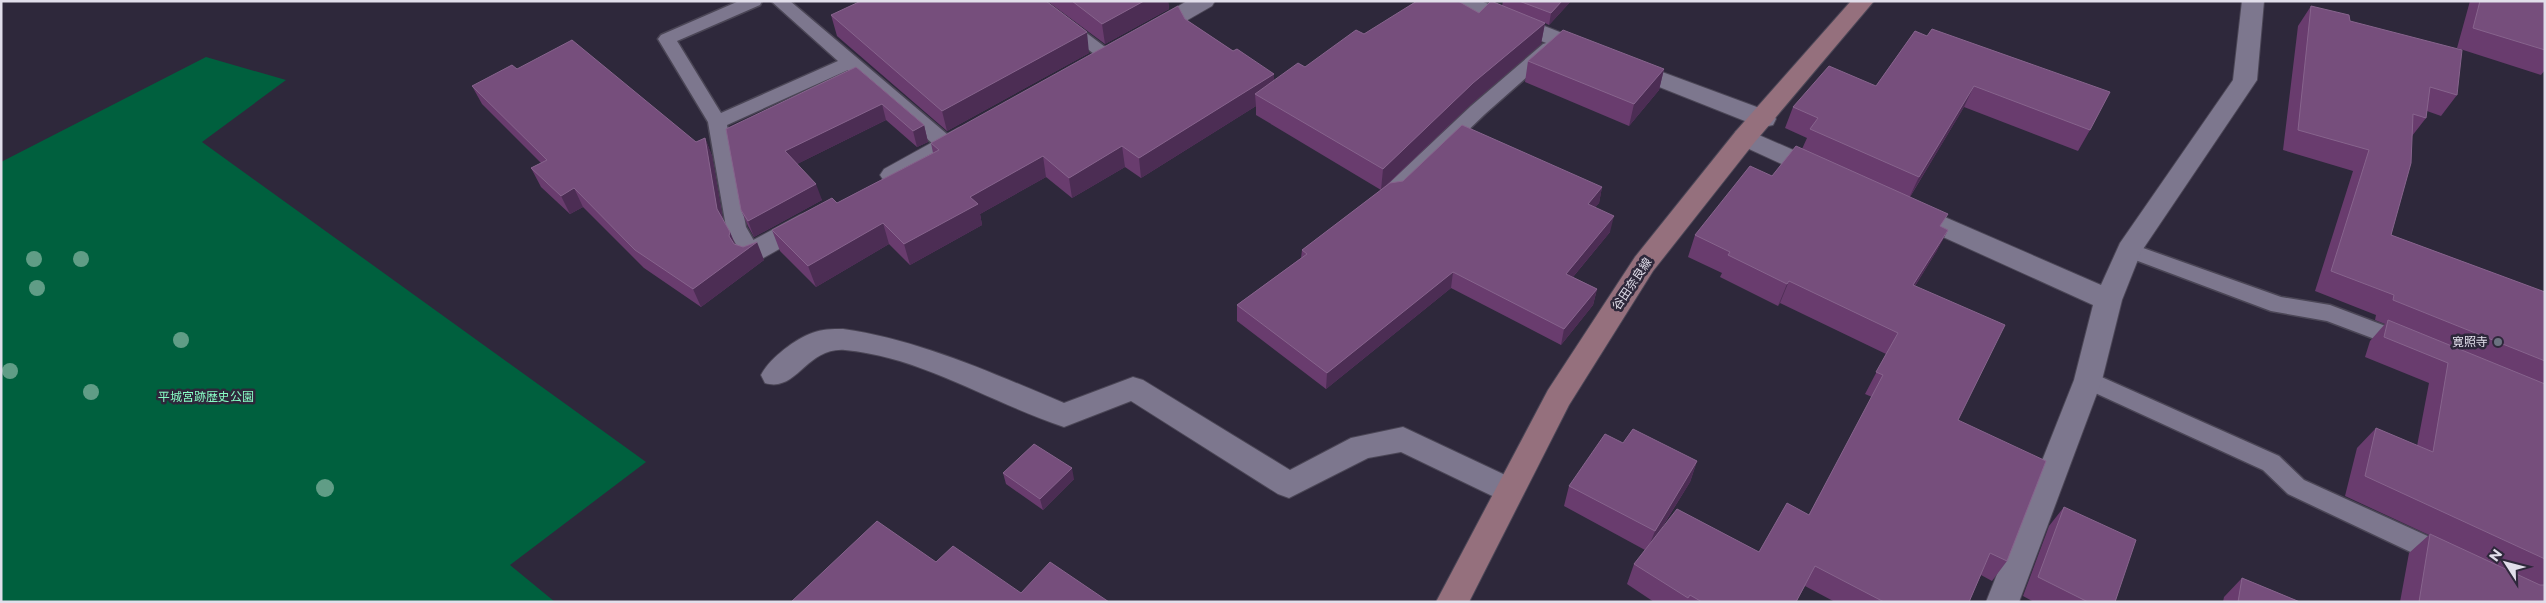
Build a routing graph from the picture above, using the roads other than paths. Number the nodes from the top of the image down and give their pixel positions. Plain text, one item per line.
1 (754, 1) edge
2 (779, 1) edge
3 (1033, 1) edge
4 (1204, 1) edge
5 (1460, 1) edge
6 (1863, 1) edge
7 (2253, 1) edge
8 (1559, 40) junction
9 (1122, 48) junction
10 (850, 62) junction
11 (1083, 70) edge
12 (1764, 119) junction
13 (717, 122) junction
14 (990, 122) edge
15 (1745, 138) junction
16 (947, 145) junction
17 (1845, 182) edge
18 (870, 187) edge
19 (1393, 191) edge
20 (1890, 203) edge
21 (828, 211) edge
22 (2129, 250) junction
23 (751, 253) joint
24 (2108, 300) junction
25 (2422, 350) edge
26 (775, 375) dead end
27 (2088, 380) junction
28 (1509, 491) junction
29 (2464, 565) edge
30 (1452, 602) edge
31 (2002, 602) edge

1 - 13 lane
2 - 10 lane
3 - 9 lane
4 - 9 street
5 - 8 street
6 - 12 main road, 谷田奈良線
7 - 22 street
8 - 12 street
8 - 19 lane
9 - 11 street
10 - 13 lane
10 - 16 lane
12 - 15 main road, 谷田奈良線
13 - 23 lane
14 - 16 street
15 - 17 street
15 - 28 main road, 谷田奈良線
16 - 18 street
20 - 24 street
21 - 23 street
22 - 24 street
22 - 25 lane
24 - 27 street
26 - 28 street
27 - 29 lane
27 - 31 street
28 - 30 main road, 谷田奈良線

